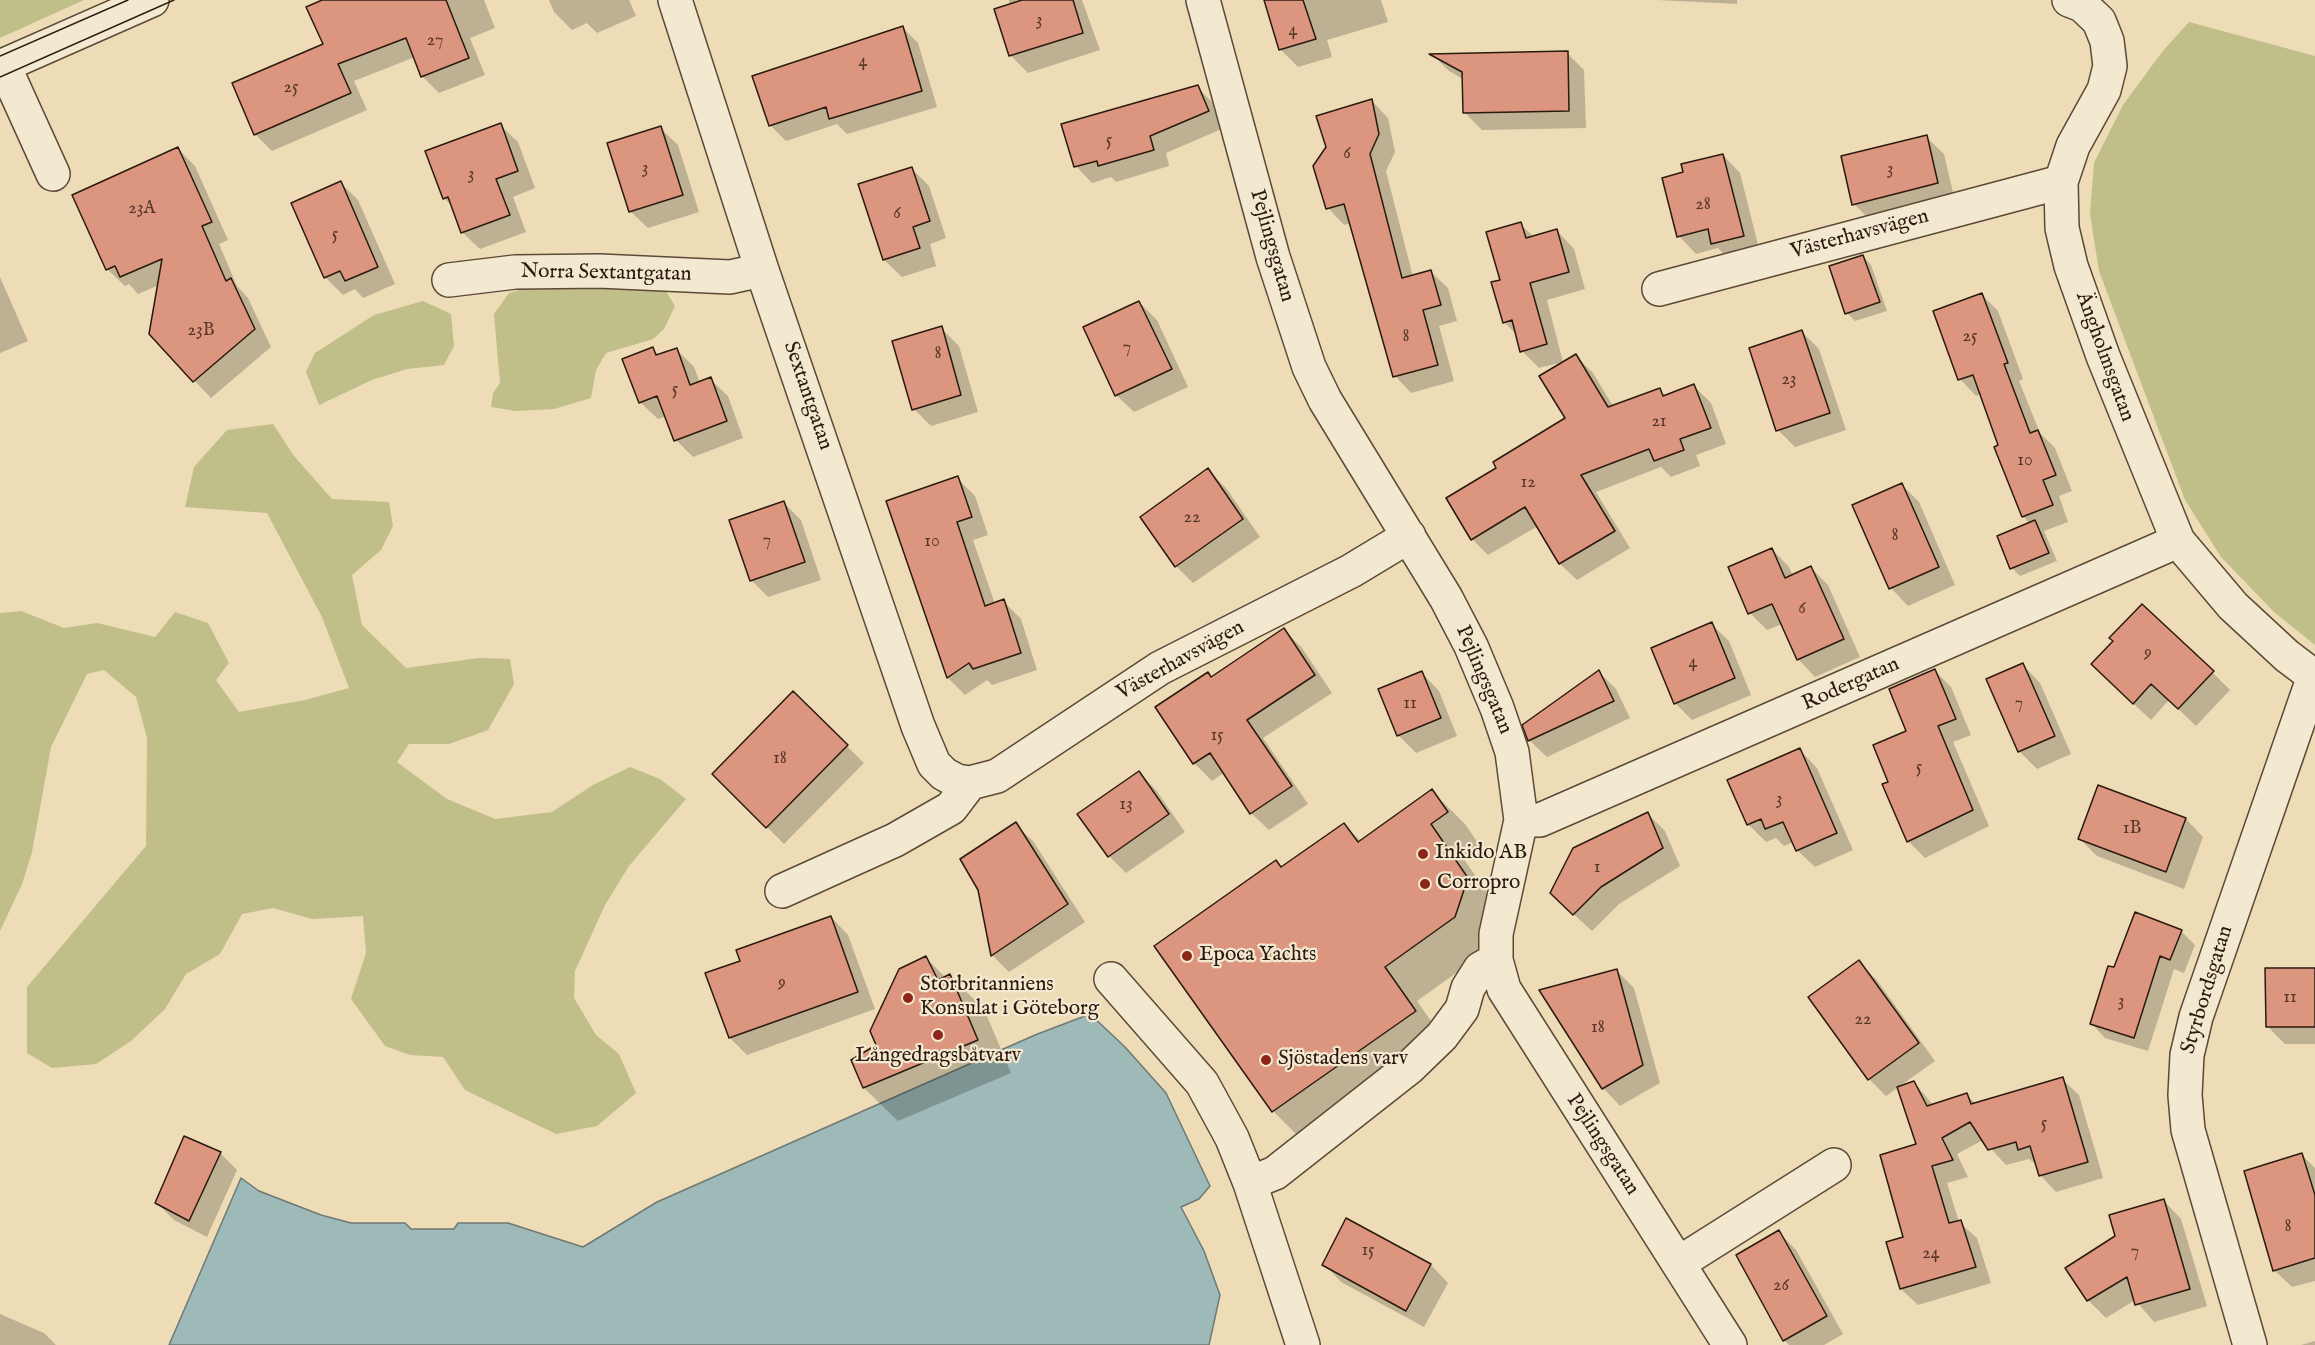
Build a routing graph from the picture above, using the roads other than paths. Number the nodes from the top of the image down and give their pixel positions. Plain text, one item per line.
1 (152, 0) edge
2 (675, 0) edge
3 (1203, 0) edge
4 (2069, 0) edge
5 (2, 67) edge
6 (53, 174) dead end
7 (2061, 182) junction
8 (762, 270) junction
9 (449, 280) dead end
10 (1659, 289) dead end
11 (1409, 536) junction
12 (2178, 541) junction
13 (2314, 676) edge
14 (963, 782) junction
15 (1521, 820) junction
16 (782, 891) dead end
17 (1496, 960) junction
18 (1111, 979) dead end
19 (1834, 1165) dead end
20 (1250, 1183) junction
21 (1679, 1263) junction
22 (1303, 1345) edge
23 (1730, 1345) edge
24 (2250, 1345) edge

1 - 5 street
2 - 8 street, Sextantgatan
3 - 11 street, Pejlingsgatan
4 - 7 street, Ängholmsgatan
5 - 6 street
7 - 10 street, Västerhavsvägen
7 - 12 street, Ängholmsgatan
8 - 9 street, Norra Sextantgatan
8 - 14 street, Sextantgatan
11 - 14 street, Västerhavsvägen
11 - 15 street, Pejlingsgatan
12 - 13 street, Ängholmsgatan
12 - 15 street, Rodergatan
13 - 24 street, Styrbordsgatan
14 - 16 street
15 - 17 street, Pejlingsgatan
17 - 20 street
17 - 21 street, Pejlingsgatan
18 - 20 street
19 - 21 street
20 - 22 street
21 - 23 street, Pejlingsgatan

